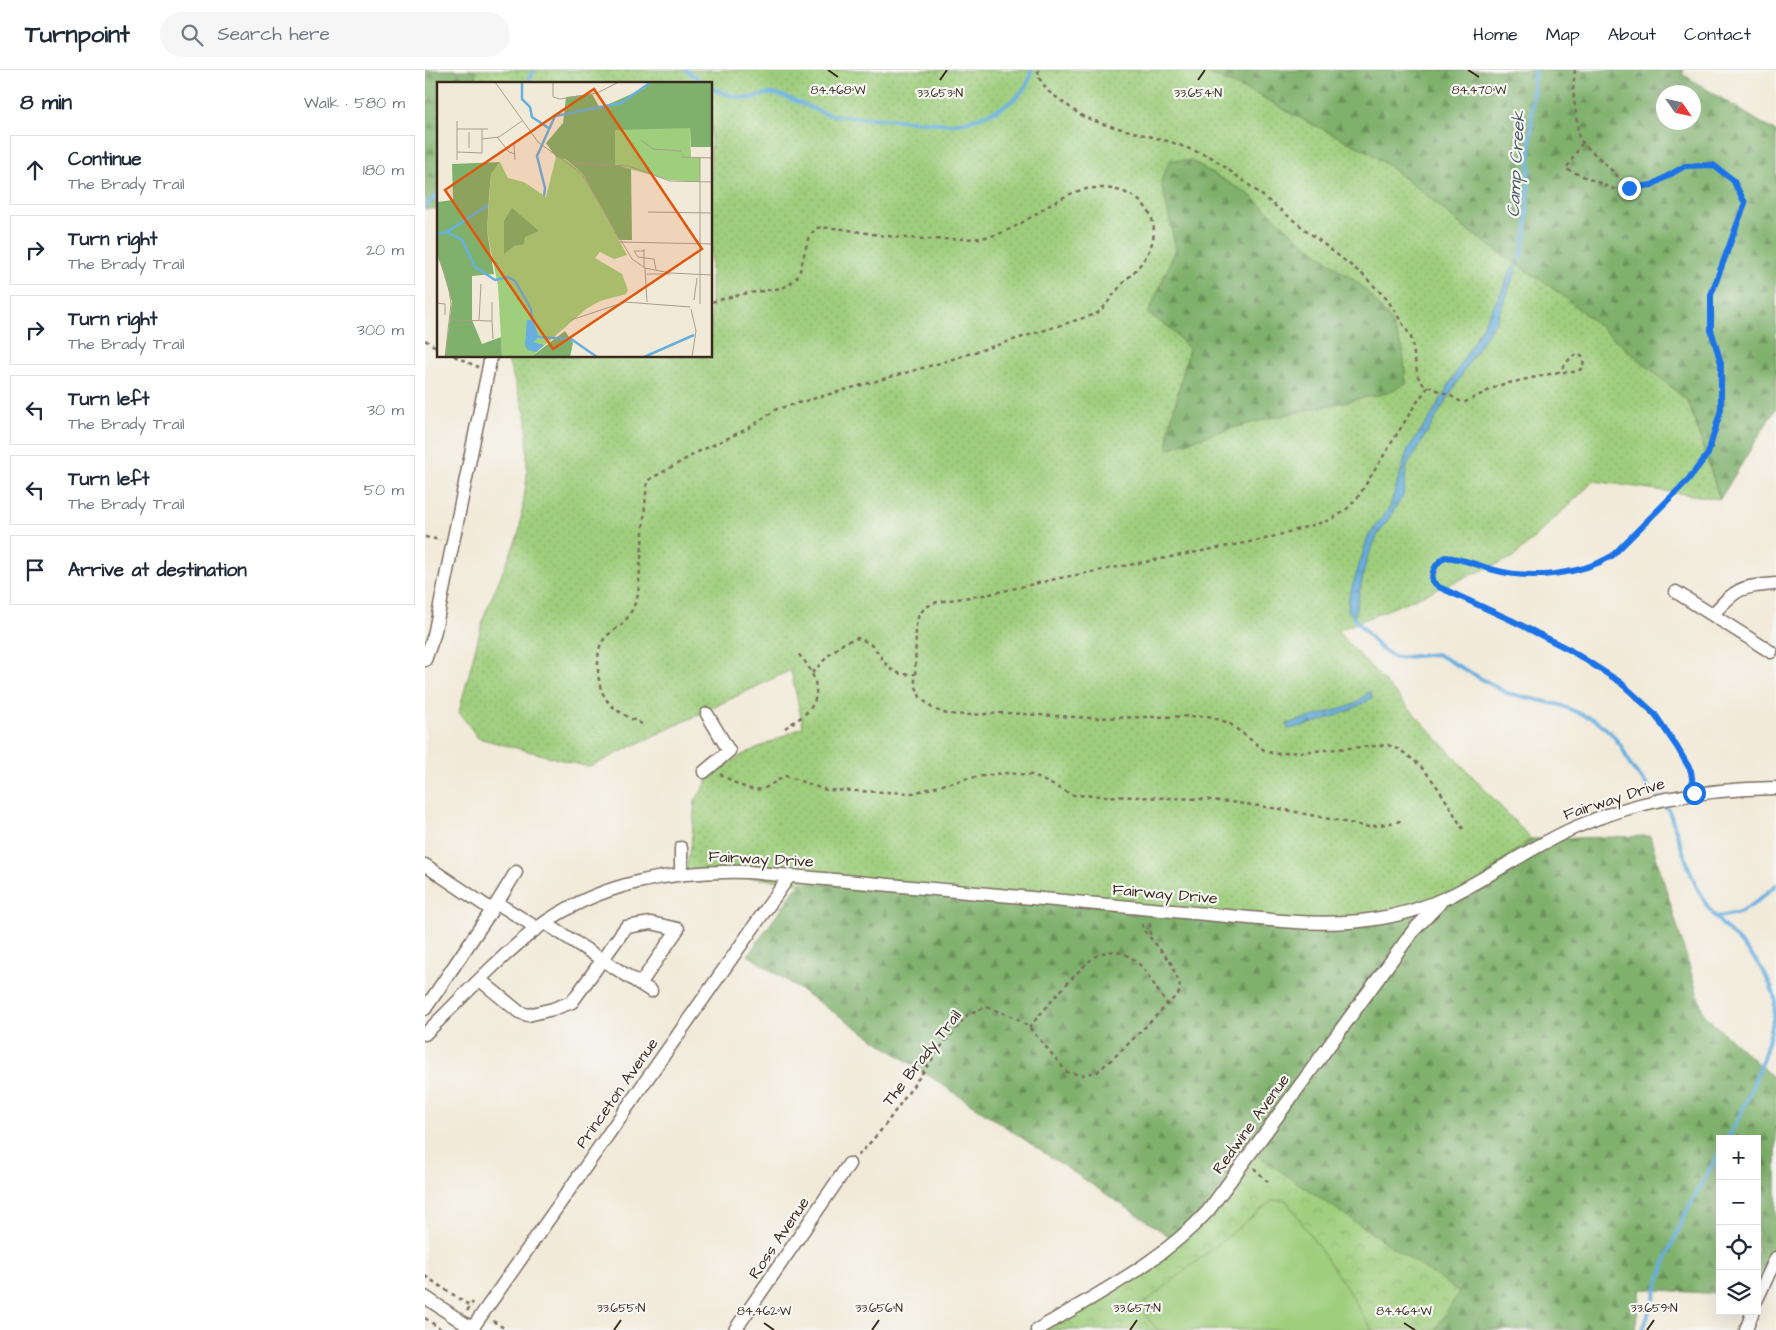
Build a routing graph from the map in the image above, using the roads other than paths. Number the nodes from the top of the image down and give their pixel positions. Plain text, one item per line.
1 (490, 358) edge
2 (1776, 584) edge
3 (1676, 592) dead end
4 (1713, 614) junction
5 (1771, 652) dead end
6 (425, 660) edge
7 (707, 714) dead end
8 (706, 769) road end
9 (1776, 788) edge
10 (681, 848) dead end
11 (425, 865) edge
12 (516, 872) dead end
13 (681, 873) junction
14 (790, 875) junction
15 (1453, 895) junction
16 (495, 906) junction
17 (541, 926) junction
18 (602, 959) junction
19 (480, 980) junction
20 (640, 984) junction
21 (651, 991) dead end
22 (425, 1009) edge
23 (425, 1034) edge
24 (849, 1164) road end
25 (1776, 1258) edge
26 (1761, 1290) edge
27 (425, 1297) edge
28 (1752, 1315) edge
29 (472, 1330) edge
30 (735, 1330) edge
31 (1037, 1330) edge
32 (1746, 1330) edge

1 - 6 street
2 - 4 street
3 - 4 street
4 - 5 street
7 - 8 street
9 - 15 street, Fairway Drive
10 - 13 street
11 - 16 street
12 - 16 street
13 - 14 street, Fairway Drive
13 - 17 street, Fairway Drive
14 - 15 street, Fairway Drive
14 - 29 street, Princeton Avenue
15 - 31 street, Redwine Avenue
16 - 17 street
16 - 22 street
17 - 18 street
17 - 19 street, Fairway Drive
18 - 19 street
18 - 20 street
18 - 20 street
19 - 23 street, Fairway Drive
20 - 21 street
24 - 30 street, Ross Avenue
25 - 26 street
27 - 29 street
28 - 32 street

